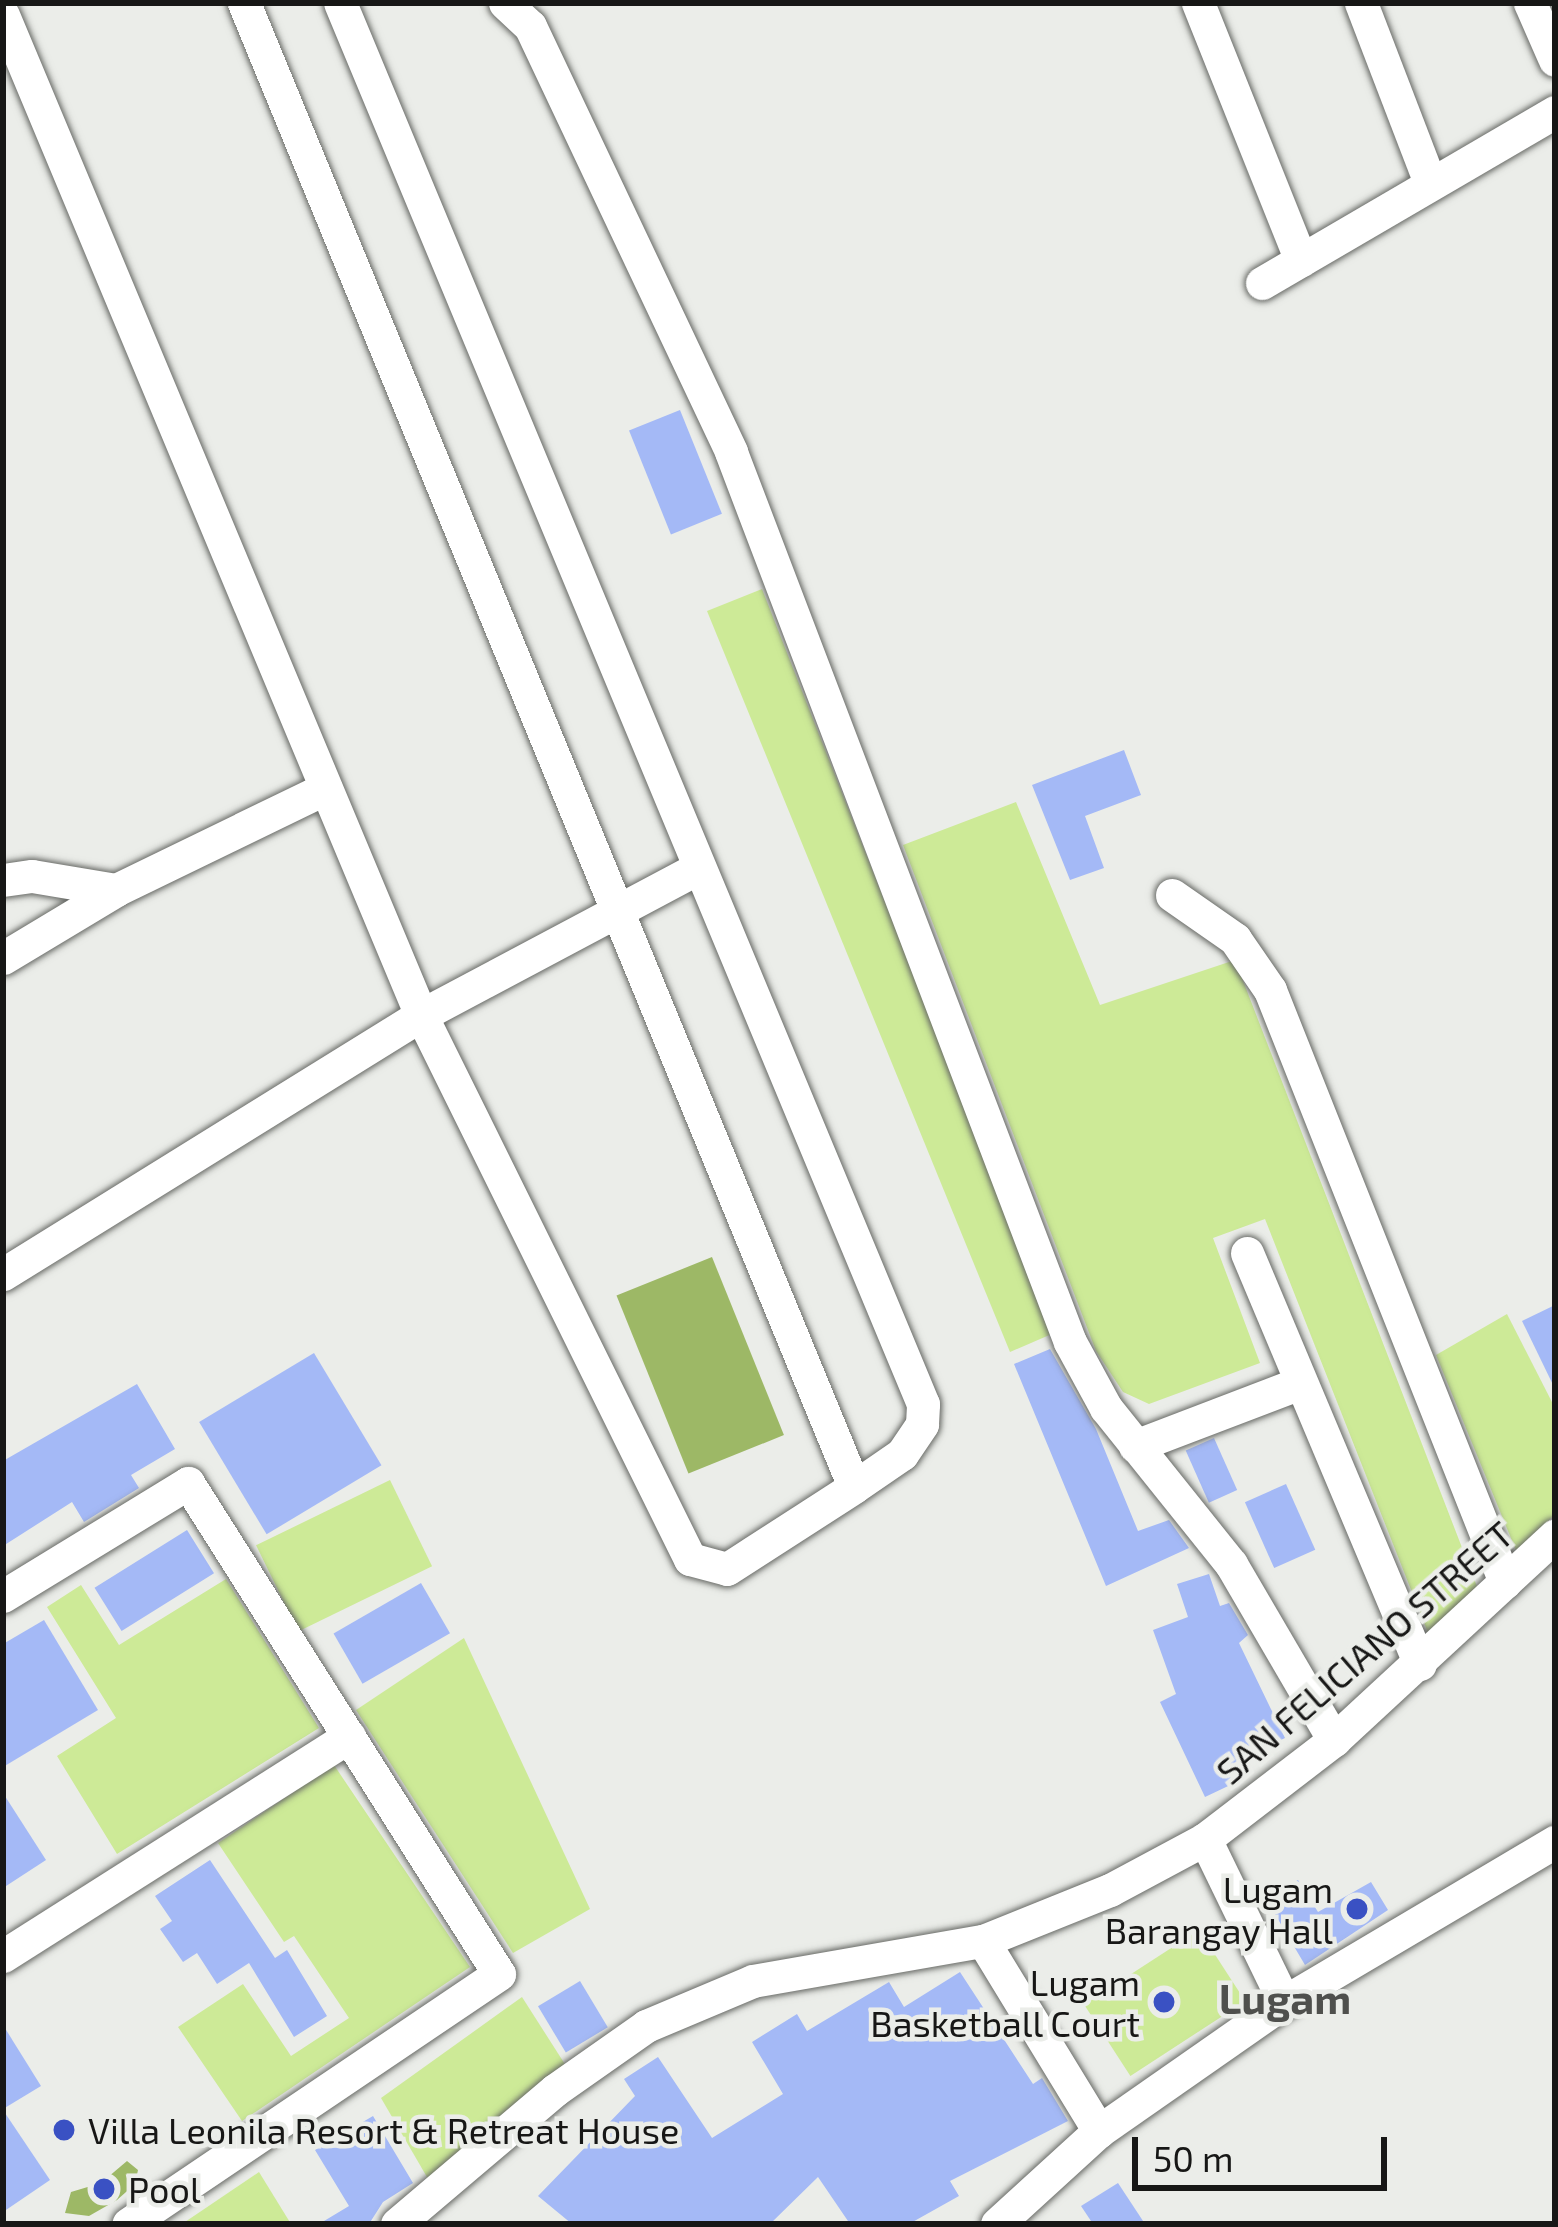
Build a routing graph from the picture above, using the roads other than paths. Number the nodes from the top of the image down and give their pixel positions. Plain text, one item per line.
1 (244, 3) edge
2 (340, 3) edge
3 (1198, 3) edge
4 (1360, 3) edge
5 (1530, 3) edge
6 (490, 5) edge
7 (3, 15) edge
8 (1555, 60) edge
9 (12, 61) edge
10 (1555, 112) edge
11 (1430, 184) junction
12 (1301, 260) junction
13 (1262, 283) dead end
14 (326, 788) junction
15 (698, 868) junction
16 (3, 880) edge
17 (116, 890) junction
18 (1172, 895) dead end
19 (622, 914) junction
20 (3, 958) edge
21 (421, 1015) junction
22 (1247, 1253) dead end
23 (3, 1274) edge
24 (1300, 1383) junction
25 (1135, 1446) junction
26 (854, 1487) junction
27 (1555, 1535) edge
28 (1505, 1582) junction
29 (3, 1595) edge
30 (1420, 1664) junction
31 (349, 1736) junction
32 (1334, 1740) junction
33 (1204, 1839) junction
34 (1555, 1842) edge
35 (983, 1941) junction
36 (3, 1956) edge
37 (1284, 2002) junction
38 (1099, 2131) junction
39 (128, 2224) edge
40 (398, 2224) edge
41 (998, 2224) edge

1 - 19 street
2 - 15 street
3 - 12 street
4 - 11 street
5 - 8 street
6 - 25 street
7 - 9 street
9 - 14 street
10 - 11 street
11 - 12 street
12 - 13 street
14 - 17 street
14 - 21 street
15 - 19 street
15 - 26 street
16 - 17 street
17 - 20 street
18 - 28 street
19 - 21 street
19 - 26 street
21 - 23 street
21 - 26 street
22 - 24 street
24 - 25 street
24 - 30 street
25 - 32 street
27 - 28 street, SAN FELICIANO STREET
28 - 30 street, SAN FELICIANO STREET
29 - 31 street
30 - 32 street, SAN FELICIANO STREET
31 - 36 street
31 - 39 street
32 - 33 street, SAN FELICIANO STREET
33 - 35 street, SAN FELICIANO STREET
33 - 37 street
34 - 37 street
35 - 38 street
35 - 40 street, SAN FELICIANO STREET
37 - 38 street
38 - 41 street

